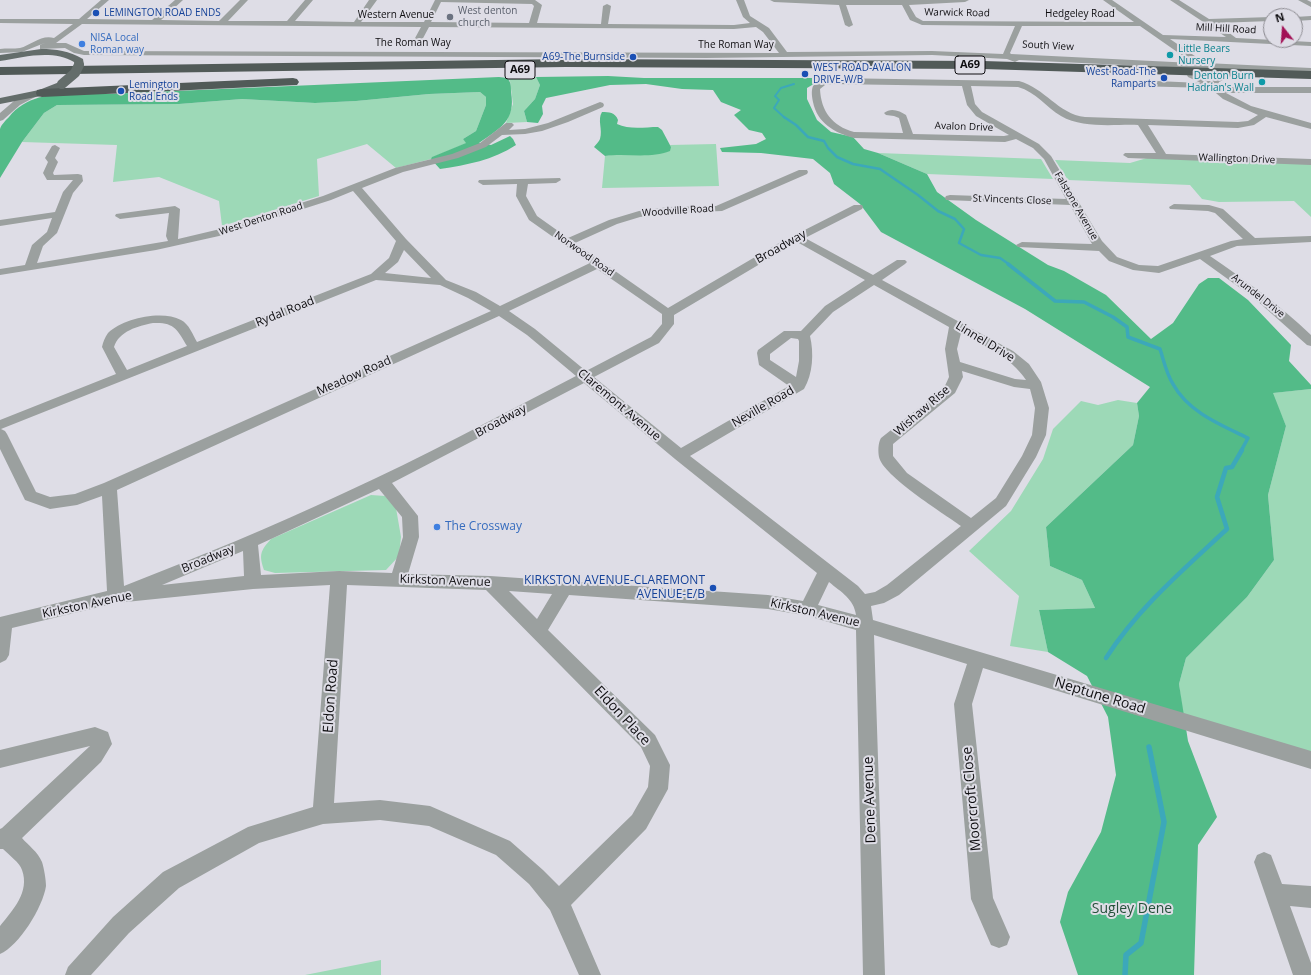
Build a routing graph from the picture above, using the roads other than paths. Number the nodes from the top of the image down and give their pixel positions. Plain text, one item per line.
1 (100, 0) edge
2 (105, 0) edge
3 (179, 0) edge
4 (244, 0) edge
5 (309, 0) edge
6 (373, 0) edge
7 (439, 0) edge
8 (740, 0) edge
9 (774, 0) edge
10 (965, 0) edge
11 (1107, 0) edge
12 (1174, 0) edge
13 (1302, 0) edge
14 (945, 1) edge
15 (842, 4) junction
16 (905, 4) junction
17 (1311, 5) edge
18 (607, 6) dead end
19 (92, 11) junction
20 (1263, 19) edge
21 (0, 21) edge
22 (1207, 21) junction
23 (81, 22) junction
24 (153, 23) junction
25 (221, 23) junction
26 (1019, 23) junction
27 (289, 24) junction
28 (356, 24) junction
29 (758, 24) junction
30 (1142, 24) junction
31 (426, 25) junction
32 (849, 25) dead end
33 (532, 26) junction
34 (604, 26) junction
35 (1163, 38) junction
36 (418, 40) dead end
37 (1234, 40) junction
38 (62, 41) junction
39 (1311, 44) edge
40 (5, 55) edge
41 (67, 55) junction
42 (785, 55) junction
43 (1008, 56) junction
44 (566, 63) junction
45 (983, 65) junction
46 (1202, 65) junction
47 (1031, 66) junction
48 (716, 70) junction
49 (0, 71) edge
50 (1311, 71) edge
51 (1311, 74) edge
52 (1191, 76) junction
53 (0, 77) edge
54 (415, 77) dead end
55 (1226, 77) junction
56 (1311, 79) edge
57 (305, 82) dead end
58 (966, 83) junction
59 (1132, 84) dead end
60 (1216, 88) junction
61 (1311, 90) edge
62 (37, 94) junction
63 (0, 101) edge
64 (600, 105) dead end
65 (1, 113) edge
66 (889, 113) dead end
67 (1265, 114) junction
68 (1141, 122) junction
69 (1311, 126) edge
70 (1018, 135) junction
71 (909, 137) junction
72 (55, 148) dead end
73 (1128, 155) dead end
74 (1164, 156) junction
75 (1311, 162) edge
76 (776, 171) dead end
77 (803, 172) dead end
78 (789, 178) junction
79 (556, 180) dead end
80 (523, 181) junction
81 (483, 182) dead end
82 (355, 187) junction
83 (950, 198) dead end
84 (1074, 202) junction
85 (858, 207) dead end
86 (1174, 208) dead end
87 (60, 214) junction
88 (120, 216) dead end
89 (0, 223) edge
90 (797, 238) junction
91 (1311, 239) edge
92 (402, 241) junction
93 (1252, 241) junction
94 (566, 242) junction
95 (174, 243) junction
96 (1022, 245) dead end
97 (1102, 248) junction
98 (1201, 255) junction
99 (901, 262) dead end
100 (598, 264) junction
101 (30, 267) junction
102 (0, 272) edge
103 (375, 276) junction
104 (874, 281) junction
105 (442, 282) junction
106 (500, 311) junction
107 (668, 313) junction
108 (956, 325) junction
109 (804, 335) junction
110 (1311, 342) edge
111 (195, 348) junction
112 (953, 364) junction
113 (124, 376) junction
114 (585, 376) junction
115 (799, 386) junction
116 (1036, 386) junction
117 (0, 425) edge
118 (0, 434) edge
119 (680, 455) junction
120 (382, 482) junction
121 (109, 487) junction
122 (972, 526) junction
123 (250, 542) junction
124 (826, 571) junction
125 (339, 578) junction
126 (398, 579) junction
127 (253, 582) junction
128 (490, 583) junction
129 (565, 588) junction
130 (116, 596) junction
131 (861, 601) junction
132 (808, 609) junction
133 (2, 624) edge
134 (865, 625) junction
135 (538, 630) junction
136 (889, 632) joint
137 (0, 654) edge
138 (977, 660) junction
139 (0, 759) edge
140 (1311, 760) edge
141 (323, 814) junction
142 (4, 839) edge
143 (1264, 862) dead end
144 (1275, 894) junction
145 (1311, 897) edge
146 (558, 902) junction
147 (999, 936) dead end
148 (0, 943) edge
149 (76, 975) edge
150 (590, 975) edge
151 (874, 975) edge
152 (1304, 975) edge

1 - 19 street
2 - 19 street
3 - 24 street
4 - 25 street
5 - 27 street
6 - 28 street
7 - 31 street
7 - 33 street
8 - 29 street
9 - 15 street
10 - 14 street
11 - 30 street
12 - 22 street
13 - 17 street
14 - 16 street
15 - 16 street
15 - 32 street
16 - 26 street, Warwick Road
18 - 34 street
19 - 23 street
20 - 22 street
21 - 23 street, Western Avenue
22 - 37 street
23 - 24 street, Western Avenue
23 - 38 street
24 - 25 street, Western Avenue
25 - 27 street, Western Avenue
26 - 30 street, Hedgeley Road
26 - 43 street
27 - 28 street, Western Avenue
28 - 31 street, Western Avenue
29 - 34 street, Western Avenue
29 - 42 street
30 - 35 street
31 - 33 street, Western Avenue
31 - 36 street
33 - 34 street, Western Avenue
35 - 37 street, Mill Hill Road
35 - 46 street
37 - 39 street, Mill Hill Road
38 - 40 street, The Roman Way
38 - 40 street
38 - 41 street
38 - 42 street, The Roman Way
40 - 41 main road
41 - 44 highway
41 - 62 main road, bridge
42 - 43 street, South View
43 - 45 street
43 - 46 street, South View
43 - 47 street
44 - 45 highway, A69
44 - 49 highway, A69
45 - 47 highway, A69
46 - 50 street, South View
47 - 51 highway, A69
48 - 52 highway, A69
48 - 53 highway, A69
48 - 54 highway
52 - 55 highway, A69
52 - 60 street
55 - 56 highway, A69
55 - 60 street
57 - 62 highway
58 - 68 street
58 - 70 street, Falstone Avenue
58 - 71 street, Avalon Drive
59 - 60 street
60 - 61 street
60 - 67 street
62 - 63 main road
62 - 65 street
64 - 82 street, West Denton Road
66 - 71 street
67 - 68 street
67 - 69 street
68 - 74 street
70 - 71 street, Avalon Drive
70 - 84 street, Falstone Avenue
72 - 87 street
73 - 74 street, Wallington Drive
74 - 75 street, Wallington Drive
76 - 78 street
77 - 78 street, Woodville Road
78 - 94 street, Woodville Road
79 - 80 street
80 - 81 street
80 - 94 street, Norwood Road
82 - 92 street, Claremont Avenue
82 - 95 street, West Denton Road
83 - 84 street, St Vincents Close
84 - 97 street, Falstone Avenue
85 - 90 street, Broadway
86 - 93 street
87 - 89 street
87 - 101 street
88 - 95 street
90 - 104 street, Linnel Drive
90 - 107 street, Broadway
91 - 93 street, Falstone Avenue
92 - 103 street
92 - 105 street, Claremont Avenue
93 - 98 street, Falstone Avenue
94 - 100 street, Norwood Road
95 - 101 street, West Denton Road
96 - 97 street
97 - 98 street, Falstone Avenue
98 - 110 street, Arundel Drive
99 - 104 street
100 - 106 street, Meadow Road
100 - 107 street, Norwood Road
101 - 102 street, West Denton Road
103 - 105 street
103 - 111 street, Rydal Road
104 - 108 street, Linnel Drive
104 - 109 street
105 - 106 street, Claremont Avenue
106 - 114 street, Claremont Avenue
106 - 121 street, Meadow Road
107 - 114 street, Broadway
108 - 112 street, Wishaw Rise
108 - 116 street, Linnel Drive
109 - 115 street, Neville Road
109 - 115 street
111 - 113 street, Rydal Road
111 - 113 street
112 - 116 street
112 - 122 street, Wishaw Rise
113 - 117 street, Rydal Road
114 - 119 street, Claremont Avenue
114 - 120 street, Broadway
115 - 119 street, Neville Road
116 - 122 street, Linnel Drive
118 - 121 street, Meadow Road
119 - 124 street, Claremont Avenue
120 - 123 street, Broadway
120 - 126 street
121 - 130 street
122 - 131 street, Linnel Drive
123 - 127 street
123 - 130 street, Broadway
124 - 131 street, Claremont Avenue
124 - 132 street
125 - 126 street, Kirkston Avenue
125 - 127 street, Kirkston Avenue
125 - 141 street, Eldon Road
126 - 128 street, Kirkston Avenue
127 - 130 street, Kirkston Avenue
128 - 129 street, Kirkston Avenue
128 - 135 street, Eldon Place
129 - 132 street, Kirkston Avenue
129 - 135 street
130 - 133 street, Kirkston Avenue
131 - 134 street, Dene Avenue
132 - 134 street, Kirkston Avenue
133 - 137 street
134 - 136 street, Kirkston Avenue
134 - 151 street, Dene Avenue
135 - 146 street, Eldon Place
136 - 138 street, Neptune Road
138 - 140 street, Neptune Road
138 - 147 street, Moorcroft Close
139 - 142 street
141 - 146 street
141 - 149 street
142 - 148 street
143 - 144 street
144 - 145 street
144 - 152 street
146 - 150 street

